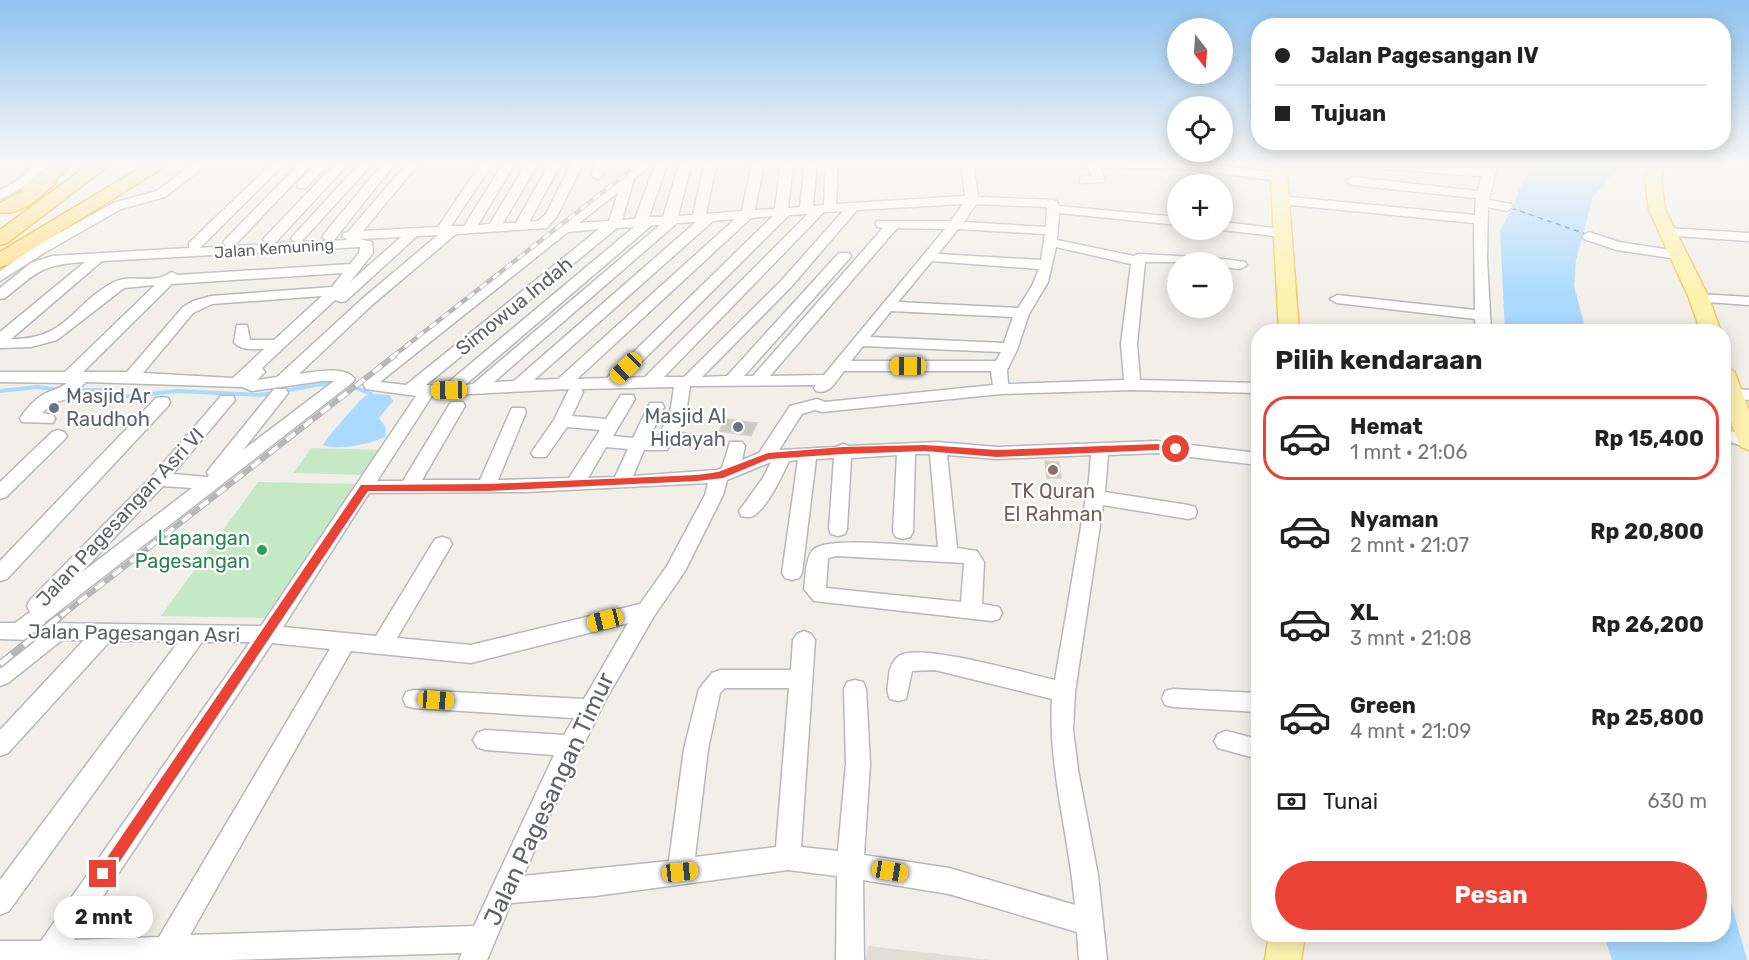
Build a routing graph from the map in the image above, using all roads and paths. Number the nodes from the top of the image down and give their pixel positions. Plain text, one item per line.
1 (43, 207) edge
2 (89, 207) edge
3 (116, 207) edge
4 (237, 207) edge
5 (265, 207) edge
6 (281, 207) edge
7 (301, 207) edge
8 (327, 207) edge
9 (354, 207) edge
10 (376, 207) edge
11 (461, 207) edge
12 (482, 207) edge
13 (507, 207) edge
14 (531, 207) edge
15 (556, 207) edge
16 (592, 207) edge
17 (620, 207) edge
18 (649, 207) edge
19 (675, 207) edge
20 (706, 207) edge
21 (749, 207) edge
22 (783, 207) edge
23 (845, 207) edge
24 (853, 207) edge
25 (891, 207) edge
26 (923, 207) edge
27 (967, 207) edge
28 (1282, 207) edge
29 (1349, 207) edge
30 (1482, 207) edge
31 (1656, 207) edge
32 (819, 209) junction
33 (1053, 209) joint
34 (783, 211) junction
35 (748, 214) junction
36 (705, 217) junction
37 (917, 217) dead end
38 (672, 219) junction
39 (1167, 220) edge
40 (1482, 220) junction
41 (645, 221) junction
42 (615, 223) junction
43 (955, 225) junction
44 (892, 226) junction
45 (520, 227) junction
46 (1233, 227) edge
47 (494, 228) junction
48 (566, 228) junction
49 (468, 230) junction
50 (446, 232) junction
51 (1666, 232) junction
52 (413, 233) junction
53 (1284, 233) junction
54 (352, 236) junction
55 (1051, 236) junction
56 (1589, 236) dead end
57 (329, 237) junction
58 (1749, 237) edge
59 (0, 239) edge
60 (298, 239) junction
61 (270, 240) junction
62 (246, 242) junction
63 (230, 243) junction
64 (196, 249) junction
65 (39, 250) junction
66 (1677, 255) junction
67 (844, 256) dead end
68 (929, 257) junction
69 (98, 258) junction
70 (1167, 259) edge
71 (0, 261) edge
72 (1138, 261) junction
73 (1233, 264) edge
74 (1240, 264) dead end
75 (1047, 265) junction
76 (353, 268) junction
77 (0, 277) edge
78 (169, 279) junction
79 (336, 291) junction
80 (0, 296) edge
81 (1699, 298) junction
82 (1337, 299) dead end
83 (1749, 301) edge
84 (888, 306) junction
85 (1022, 313) junction
86 (1482, 315) junction
87 (1288, 324) edge
88 (1483, 324) edge
89 (1708, 324) edge
90 (242, 328) dead end
91 (0, 341) edge
92 (860, 341) junction
93 (277, 345) junction
94 (1010, 348) junction
95 (838, 366) junction
96 (1002, 366) junction
97 (131, 376) junction
98 (0, 377) edge
99 (1251, 377) edge
100 (827, 380) junction
101 (1132, 380) junction
102 (731, 381) junction
103 (757, 381) junction
104 (74, 382) junction
105 (241, 383) junction
106 (649, 383) junction
107 (610, 384) junction
108 (685, 384) junction
109 (519, 386) junction
110 (1734, 387) edge
111 (281, 388) junction
112 (478, 388) junction
113 (569, 388) junction
114 (1251, 388) edge
115 (1001, 389) junction
116 (420, 390) junction
117 (449, 390) junction
118 (627, 399) dead end
119 (227, 400) dead end
120 (162, 402) dead end
121 (811, 405) junction
122 (457, 406) dead end
123 (657, 407) dead end
124 (518, 412) dead end
125 (47, 419) dead end
126 (562, 420) junction
127 (610, 425) junction
128 (58, 436) dead end
129 (667, 436) junction
130 (1731, 437) edge
131 (600, 441) junction
132 (693, 441) dead end
133 (1749, 442) edge
134 (639, 444) junction
135 (736, 446) dead end
136 (938, 448) junction
137 (906, 449) junction
138 (1100, 449) junction
139 (843, 450) junction
140 (540, 453) dead end
141 (808, 453) junction
142 (774, 456) junction
143 (1251, 458) edge
144 (725, 474) junction
145 (159, 480) junction
146 (621, 482) junction
147 (210, 484) junction
148 (575, 484) junction
149 (365, 487) junction
150 (408, 488) junction
151 (488, 488) junction
152 (0, 493) edge
153 (1095, 497) junction
154 (748, 511) dead end
155 (1188, 512) dead end
156 (838, 529) dead end
157 (903, 532) dead end
158 (442, 544) dead end
159 (948, 554) junction
160 (792, 573) dead end
161 (0, 574) edge
162 (647, 610) junction
163 (10, 631) edge
164 (56, 633) junction
165 (104, 633) junction
166 (196, 634) junction
167 (267, 634) junction
168 (804, 640) dead end
169 (345, 642) junction
170 (381, 646) junction
171 (0, 677) edge
172 (800, 679) junction
173 (855, 689) dead end
174 (898, 692) dead end
175 (1064, 692) junction
176 (1173, 698) dead end
177 (414, 699) dead end
178 (1251, 703) edge
179 (589, 709) junction
180 (485, 740) dead end
181 (1226, 741) dead end
182 (0, 746) edge
183 (569, 746) junction
184 (1251, 747) edge
185 (788, 858) junction
186 (850, 864) junction
187 (680, 872) junction
188 (504, 891) junction
189 (0, 902) edge
190 (1091, 923) junction
191 (1286, 942) edge
192 (478, 950) edge
193 (50, 953) junction
194 (185, 953) edge
195 (248, 953) edge
196 (0, 955) edge
197 (850, 960) edge
198 (1093, 960) edge
199 (1283, 960) edge

1 - 59 highway
2 - 71 highway
3 - 65 street
4 - 64 street
5 - 63 street
6 - 62 street
7 - 61 street
8 - 60 street
9 - 57 street
10 - 54 street
11 - 50 street
12 - 49 street
13 - 47 street
14 - 45 street
15 - 45 street
16 - 48 street
17 - 42 street
18 - 41 street
19 - 38 street
20 - 36 street
21 - 35 street
22 - 34 street
23 - 32 street
24 - 108 street
25 - 44 street
26 - 37 street
27 - 43 street
28 - 53 main road
29 - 40 street
30 - 40 street
31 - 51 main road
32 - 34 street
32 - 106 street
33 - 39 street
33 - 55 street
34 - 35 street
34 - 107 street
35 - 36 street
35 - 113 street
36 - 38 street
36 - 109 street
38 - 41 street
38 - 112 street
40 - 86 street
41 - 42 street
41 - 117 street
42 - 48 street
42 - 116 street, Simowua Indah
43 - 44 street
43 - 55 street
43 - 68 street
44 - 103 street
45 - 47 street
46 - 53 street
47 - 49 street
48 - 116 street
49 - 50 street
50 - 52 street
50 - 111 street
51 - 58 street
51 - 66 main road
52 - 54 street
52 - 105 street
53 - 87 main road
54 - 57 street
55 - 72 street
55 - 75 street
56 - 66 street
57 - 60 street
60 - 61 street
61 - 62 street
62 - 63 street
63 - 64 street
64 - 65 street
64 - 69 street, Jalan Kemuning
64 - 76 street, Jalan Kemuning
64 - 78 street
65 - 77 street
66 - 81 main road
67 - 102 street
68 - 75 street
68 - 84 street
69 - 80 street, Jalan Kemuning
69 - 91 street
70 - 72 street
72 - 101 street
73 - 74 street
75 - 85 street
76 - 78 street
76 - 79 street, Jalan Kemuning
78 - 91 street
78 - 104 street
79 - 93 street, Jalan Kemuning
79 - 97 street
81 - 83 street
81 - 89 main road
82 - 86 street
84 - 85 street
84 - 92 street
85 - 94 street
86 - 88 street
90 - 93 street
92 - 94 street
92 - 95 street
93 - 105 street, Jalan Kemuning
94 - 96 street
95 - 96 street
95 - 100 street
96 - 115 street
97 - 104 street
97 - 105 street
98 - 104 street
99 - 101 street
100 - 103 street
100 - 121 street
101 - 114 street
101 - 115 street
102 - 103 street
102 - 108 street
104 - 125 street
105 - 111 street
106 - 107 street
106 - 108 street
107 - 113 street
108 - 129 street
109 - 112 street
109 - 113 street
110 - 133 main road
111 - 147 street
111 - 147 street
112 - 117 street
113 - 126 street
115 - 121 street
116 - 117 street
116 - 149 street, Simowua Indah
118 - 127 street
119 - 145 street, Jalan Pagesangan Asri VI
120 - 161 street
121 - 142 street
122 - 150 street
123 - 134 street
124 - 151 street
126 - 127 street
126 - 140 street
127 - 131 street
128 - 152 street
129 - 132 street
129 - 134 street
130 - 133 street
131 - 134 street
131 - 148 street
134 - 146 street
135 - 144 street, Jalan Pagesangan Timur
136 - 137 street
136 - 138 street
136 - 159 street
137 - 139 street
137 - 157 street
138 - 143 street
138 - 153 street
139 - 141 street
139 - 156 street
141 - 142 street
141 - 160 street
142 - 144 street
142 - 154 street
144 - 146 street
144 - 162 street, Jalan Pagesangan Timur
145 - 147 street
145 - 163 street, Jalan Pagesangan Asri VI
146 - 148 street
147 - 163 street
148 - 151 street
149 - 150 street
149 - 167 street, Simowua Indah
150 - 151 street
153 - 155 street
153 - 175 street
158 - 170 street
159 - 159 street
162 - 170 street, Jalan Pagesangan Asri
162 - 179 street, Jalan Pagesangan Timur
163 - 164 street, Jalan Pagesangan Asri
164 - 165 street, Jalan Pagesangan Asri
164 - 171 street
165 - 166 street, Jalan Pagesangan Asri
165 - 182 street
166 - 167 street, Jalan Pagesangan Asri
166 - 189 street
167 - 169 street, Jalan Pagesangan Asri
167 - 193 street, Simowua Indah
168 - 172 street
169 - 170 street, Jalan Pagesangan Asri
169 - 194 street
172 - 185 street
172 - 187 street
173 - 186 street
174 - 175 street
175 - 190 street
176 - 178 street
177 - 179 street
179 - 183 street, Jalan Pagesangan Timur
180 - 183 street
181 - 184 street
183 - 188 street, Jalan Pagesangan Timur
185 - 186 street
185 - 187 street
186 - 190 street
186 - 197 street
187 - 188 street
188 - 192 street, Jalan Pagesangan Timur
190 - 198 street
191 - 199 main road
192 - 195 street
193 - 194 street
193 - 196 street
194 - 195 street

